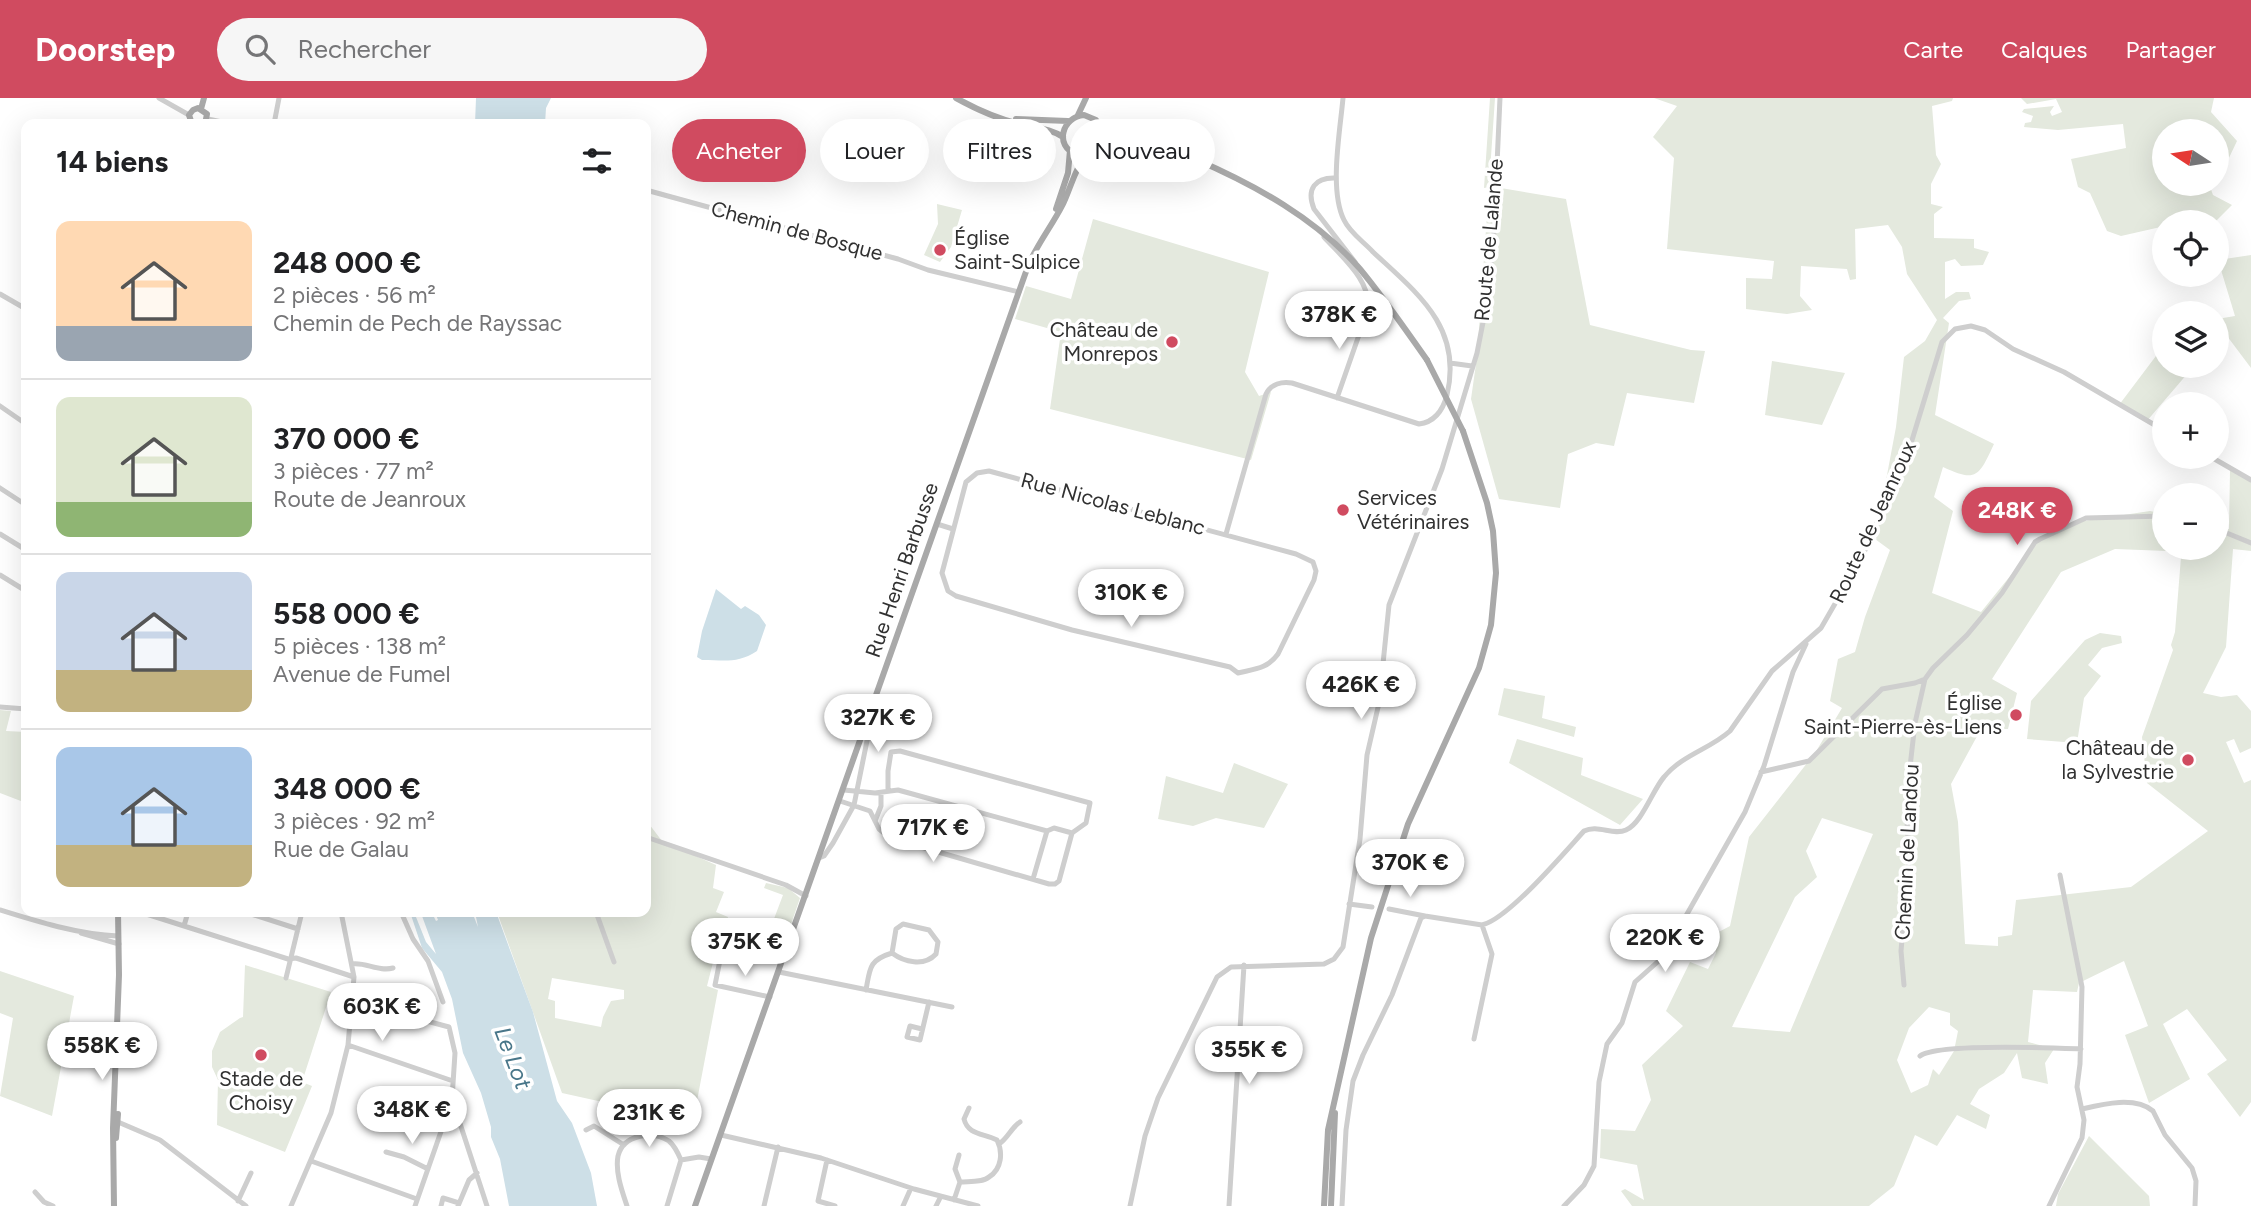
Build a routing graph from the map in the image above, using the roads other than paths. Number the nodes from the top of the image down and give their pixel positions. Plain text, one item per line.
1 (159, 98) edge
2 (204, 98) edge
3 (279, 98) edge
4 (956, 98) edge
5 (1087, 98) edge
6 (1342, 98) edge
7 (1500, 98) edge
8 (201, 109) junction
9 (189, 115) junction
10 (1078, 115) junction
11 (1091, 116) junction
12 (1000, 117) junction
13 (190, 119) edge
14 (206, 119) edge
15 (275, 119) edge
16 (1094, 119) edge
17 (1068, 121) junction
18 (1063, 137) junction
19 (1070, 150) joint
20 (1215, 169) edge
21 (1336, 178) junction
22 (1072, 182) edge
23 (651, 191) edge
24 (1049, 226) junction
25 (1315, 227) junction
26 (1358, 268) junction
27 (1019, 292) junction
28 (0, 293) edge
29 (21, 306) edge
30 (1450, 363) junction
31 (1472, 366) junction
32 (1337, 398) junction
33 (0, 407) edge
34 (21, 421) edge
35 (2152, 423) edge
36 (2229, 467) edge
37 (2251, 480) edge
38 (0, 489) edge
39 (21, 502) edge
40 (2152, 516) edge
41 (937, 524) junction
42 (953, 529) junction
43 (0, 534) edge
44 (1226, 534) junction
45 (2229, 534) edge
46 (2251, 543) edge
47 (21, 547) edge
48 (0, 575) edge
49 (21, 588) edge
50 (1807, 641) junction
51 (1925, 679) junction
52 (0, 706) edge
53 (21, 708) edge
54 (869, 719) junction
55 (1761, 772) junction
56 (844, 790) junction
57 (858, 792) junction
58 (885, 792) junction
59 (840, 801) junction
60 (854, 805) junction
61 (875, 821) junction
62 (1047, 831) junction
63 (1072, 833) junction
64 (651, 839) edge
65 (819, 858) junction
66 (2060, 875) dead end
67 (1033, 879) junction
68 (806, 896) junction
69 (1349, 904) junction
70 (1372, 907) dead end
71 (1389, 909) dead end
72 (0, 910) edge
73 (21, 916) edge
74 (1425, 916) junction
75 (27, 917) edge
76 (118, 917) edge
77 (159, 917) edge
78 (187, 917) edge
79 (261, 917) edge
80 (301, 917) edge
81 (342, 917) edge
82 (403, 917) edge
83 (598, 917) edge
84 (1482, 925) junction
85 (184, 926) junction
86 (298, 929) junction
87 (76, 930) junction
88 (118, 936) junction
89 (119, 944) junction
90 (892, 953) junction
91 (721, 955) dead end
92 (293, 958) junction
93 (614, 962) dead end
94 (352, 964) junction
95 (1244, 965) junction
96 (393, 968) dead end
97 (779, 972) junction
98 (354, 977) junction
99 (286, 978) dead end
100 (1904, 985) dead end
101 (866, 990) junction
102 (770, 997) junction
103 (352, 1002) junction
104 (443, 1002) dead end
105 (929, 1002) junction
106 (952, 1007) dead end
107 (922, 1029) dead end
108 (1474, 1039) dead end
109 (348, 1045) junction
110 (2081, 1049) junction
111 (1920, 1056) dead end
112 (453, 1080) junction
113 (1337, 1093) junction
114 (452, 1099) junction
115 (391, 1101) dead end
116 (969, 1108) dead end
117 (2082, 1109) junction
118 (458, 1117) junction
119 (445, 1118) junction
120 (116, 1122) junction
121 (1020, 1122) dead end
122 (586, 1130) dead end
123 (721, 1135) junction
124 (624, 1144) junction
125 (999, 1144) junction
126 (778, 1147) junction
127 (386, 1152) dead end
128 (959, 1155) dead end
129 (711, 1159) junction
130 (681, 1160) junction
131 (827, 1160) junction
132 (311, 1161) junction
133 (428, 1168) junction
134 (251, 1173) dead end
135 (477, 1173) junction
136 (960, 1182) junction
137 (911, 1188) junction
138 (35, 1192) dead end
139 (941, 1196) junction
140 (417, 1199) junction
141 (954, 1200) junction
142 (238, 1201) junction
143 (459, 1205) edge
144 (53, 1206) edge
145 (114, 1206) edge
146 (246, 1206) edge
147 (291, 1206) edge
148 (415, 1206) edge
149 (441, 1206) edge
150 (487, 1206) edge
151 (627, 1206) edge
152 (667, 1206) edge
153 (695, 1206) edge
154 (764, 1206) edge
155 (835, 1206) edge
156 (903, 1206) edge
157 (936, 1206) edge
158 (978, 1206) edge
159 (1130, 1206) edge
160 (1229, 1206) edge
161 (1324, 1206) edge
162 (1331, 1206) edge
163 (1342, 1206) edge
164 (1564, 1206) edge
165 (2049, 1206) edge
166 (2195, 1206) edge

1 - 9 street
2 - 8 main road
3 - 15 street
4 - 12 main road
5 - 10 main road
5 - 11 main road
6 - 21 street
7 - 31 street, Route de Lalande
8 - 9 main road
8 - 14 main road
9 - 13 main road
10 - 11 main road
10 - 17 main road
11 - 16 main road
12 - 17 main road
12 - 18 main road
17 - 18 main road
18 - 19 main road
19 - 24 main road, Rue Henri Barbusse
20 - 25 main road
21 - 26 street
21 - 30 street
22 - 24 main road, Rue Henri Barbusse
23 - 27 street, Chemin de Bosque
24 - 27 main road, Rue Henri Barbusse
25 - 26 main road
25 - 32 street
26 - 113 main road, bridge
27 - 41 main road, Rue Henri Barbusse
28 - 29 street
30 - 31 street
30 - 32 street
31 - 69 street, Route de Lalande
32 - 44 street
33 - 34 street
35 - 50 street, Route de Jeanroux
36 - 37 street
38 - 39 street
40 - 51 street
41 - 42 street
41 - 54 main road, Rue Henri Barbusse
42 - 44 street, Rue Nicolas Leblanc
42 - 44 street, Rue Nicolas Leblanc
43 - 47 street
45 - 46 street
48 - 49 street
50 - 55 street
50 - 84 street, Route de Jeanroux
51 - 55 street
51 - 100 street, Chemin de Landou
52 - 53 street
54 - 56 main road, Rue Henri Barbusse
54 - 57 street
55 - 164 street
56 - 57 street
56 - 59 main road, Rue Henri Barbusse
57 - 58 street
57 - 60 street
58 - 61 street
58 - 62 street
58 - 63 street
59 - 60 street
59 - 65 main road, Rue Henri Barbusse
60 - 61 street
60 - 65 street
61 - 67 street
62 - 63 street
62 - 67 street
63 - 67 street
64 - 68 street
65 - 68 main road, Rue Henri Barbusse
66 - 110 street
68 - 97 main road, Rue Henri Barbusse
69 - 70 street
69 - 95 street, Route de Lalande
71 - 74 street
72 - 73 street
74 - 84 street
74 - 163 street
75 - 87 street
76 - 88 main road
77 - 85 street
78 - 85 street
79 - 86 street
80 - 86 street
81 - 94 street
82 - 104 street
83 - 93 street
84 - 108 street
85 - 92 street
86 - 92 street
87 - 88 street
87 - 89 street
88 - 89 main road
89 - 120 main road
90 - 90 street
90 - 101 street
91 - 102 street
92 - 98 street
92 - 99 street
94 - 96 street
94 - 98 street
95 - 159 street
95 - 160 street
97 - 101 street
97 - 102 main road, Rue Henri Barbusse
98 - 103 street
101 - 105 street
102 - 123 main road, Rue Henri Barbusse
103 - 109 street
103 - 112 street
105 - 106 street
105 - 107 street
109 - 112 street
109 - 132 street
110 - 111 street
110 - 117 street
112 - 114 street
113 - 161 main road
113 - 162 main road
114 - 118 street
114 - 119 street
115 - 119 street
116 - 125 street
117 - 165 street
117 - 166 street
118 - 119 street
118 - 135 street
119 - 133 street
120 - 142 street
120 - 145 main road
121 - 125 street
122 - 124 street
123 - 126 street
123 - 129 main road, Rue Henri Barbusse
124 - 130 street
124 - 151 street
125 - 136 street
126 - 131 street
126 - 154 street
127 - 133 street
128 - 136 street
129 - 130 street
129 - 153 main road, Rue Henri Barbusse
130 - 152 street
131 - 137 street
131 - 155 street
132 - 140 street
132 - 147 street
133 - 140 street
134 - 142 street
135 - 143 street
135 - 150 street
136 - 141 street
137 - 139 street
137 - 156 street
138 - 144 street
139 - 141 street
139 - 157 street
140 - 148 street
141 - 158 street
142 - 146 street
143 - 149 street

